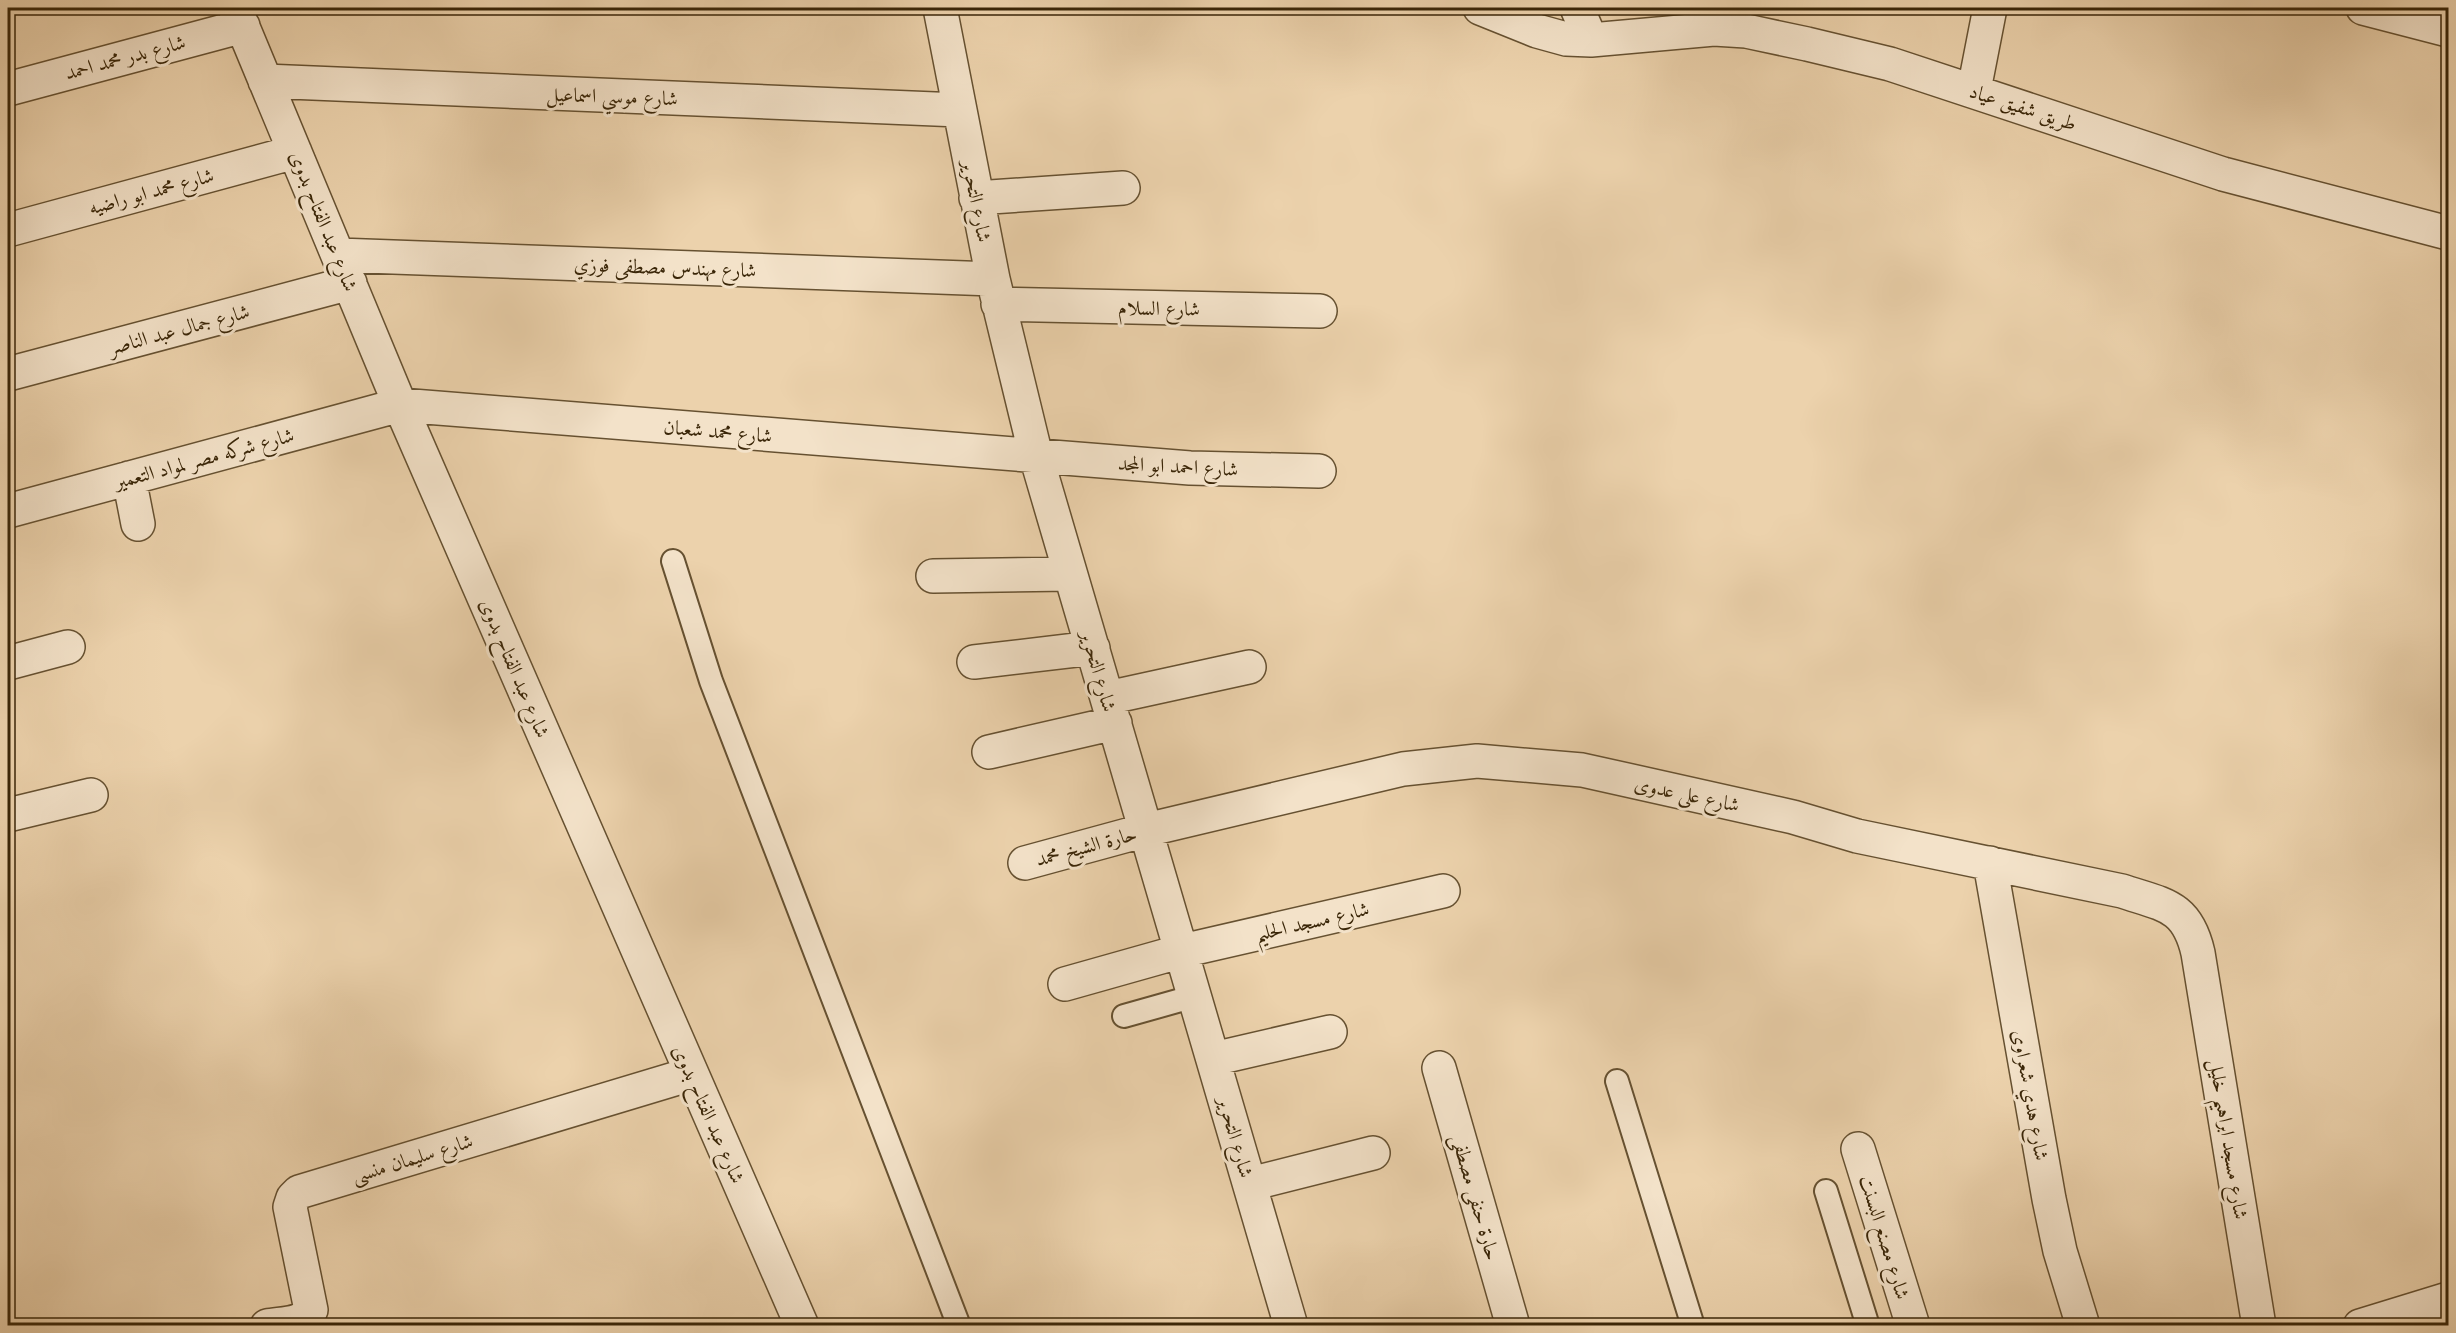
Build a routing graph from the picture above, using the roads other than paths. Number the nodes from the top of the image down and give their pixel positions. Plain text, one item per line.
1 (940, 8) edge
2 (1480, 8) edge
3 (1577, 8) edge
4 (1990, 8) edge
5 (2363, 8) edge
6 (239, 17) edge
7 (2435, 20) edge
8 (1591, 40) junction
9 (266, 81) junction
10 (8, 88) edge
11 (1974, 90) junction
12 (959, 110) junction
13 (295, 152) junction
14 (1124, 188) dead end
15 (976, 198) junction
16 (8, 230) edge
17 (2448, 232) edge
18 (344, 269) junction
19 (995, 292) junction
20 (1320, 311) dead end
21 (8, 374) edge
22 (400, 405) junction
23 (1036, 456) junction
24 (1319, 471) dead end
25 (129, 478) junction
26 (8, 511) edge
27 (138, 524) dead end
28 (673, 561) dead end
29 (1070, 574) junction
30 (933, 576) dead end
31 (68, 647) dead end
32 (1093, 648) junction
33 (974, 662) dead end
34 (8, 663) edge
35 (1249, 667) dead end
36 (1111, 711) junction
37 (989, 752) dead end
38 (92, 795) dead end
39 (8, 815) edge
40 (1146, 830) junction
41 (1026, 862) dead end
42 (1990, 863) junction
43 (1443, 891) dead end
44 (1182, 951) junction
45 (2198, 953) joint
46 (1065, 984) dead end
47 (1195, 996) junction
48 (1124, 1016) dead end
49 (1330, 1032) dead end
50 (1214, 1059) junction
51 (1439, 1068) dead end
52 (691, 1074) junction
53 (1617, 1081) dead end
54 (1858, 1149) dead end
55 (1372, 1153) dead end
56 (1250, 1184) junction
57 (1826, 1191) dead end
58 (2448, 1299) edge
59 (267, 1326) edge
60 (802, 1326) edge
61 (959, 1326) edge
62 (1292, 1326) edge
63 (1513, 1326) edge
64 (1694, 1326) edge
65 (1868, 1326) edge
66 (1913, 1326) edge
67 (2083, 1326) edge
68 (2259, 1326) edge
69 (2360, 1326) edge

1 - 12 street, شارع التحرير
2 - 8 street, طريق شفيق عياد
3 - 8 street
4 - 11 street
5 - 7 street
6 - 9 street, شارع عبد الفتاح بدوى
6 - 10 street, شارع بدر محمد احمد
8 - 11 street, طريق شفيق عياد
9 - 12 street, شارع موسي اسماعيل
9 - 13 street, شارع عبد الفتاح بدوى
11 - 17 street, طريق شفيق عياد
12 - 15 street, شارع التحرير
13 - 16 street, شارع محمد ابو راضيه
13 - 18 street, شارع عبد الفتاح بدوى
14 - 15 street
15 - 19 street, شارع التحرير
18 - 19 street, شارع مهندس مصطفى فوزي
18 - 21 street, شارع جمال عبد الناصر
18 - 22 street, شارع عبد الفتاح بدوى
19 - 20 street, شارع السلام
19 - 23 street, شارع التحرير
22 - 23 street, شارع محمد شعبان
22 - 25 street, شارع شركه مصر لمواد التعمير
22 - 52 street, شارع عبد الفتاح بدوى
23 - 24 street, شارع احمد ابو المجد
23 - 29 street, شارع التحرير
25 - 26 street, شارع شركه مصر لمواد التعمير
25 - 27 street
28 - 61 lane
29 - 30 street
29 - 32 street, شارع التحرير
31 - 34 street
32 - 33 street
32 - 36 street, شارع التحرير
35 - 36 street
36 - 37 street
36 - 40 street, شارع التحرير
38 - 39 street
40 - 41 street, حارة الشيخ محمد
40 - 42 street, شارع على عدوى
40 - 44 street, شارع التحرير
42 - 45 street, شارع على عدوى
42 - 67 street, شارع هدي شعراوى
43 - 44 street, شارع مسجد الحليم
44 - 46 street, شارع مسجد الحليم
44 - 47 street, شارع التحرير
45 - 68 street, شارع مسجد ابراهيم خليل
47 - 48 lane
47 - 50 street, شارع التحرير
49 - 50 street
50 - 56 street, شارع التحرير
51 - 63 street, حارة حنفى مصطفى
52 - 59 street, شارع سليمان منسى
52 - 60 street, شارع عبد الفتاح بدوى
53 - 64 lane
54 - 66 street, شارع مصنع البسنت
55 - 56 street
56 - 62 street, شارع التحرير
57 - 65 lane
58 - 69 street

